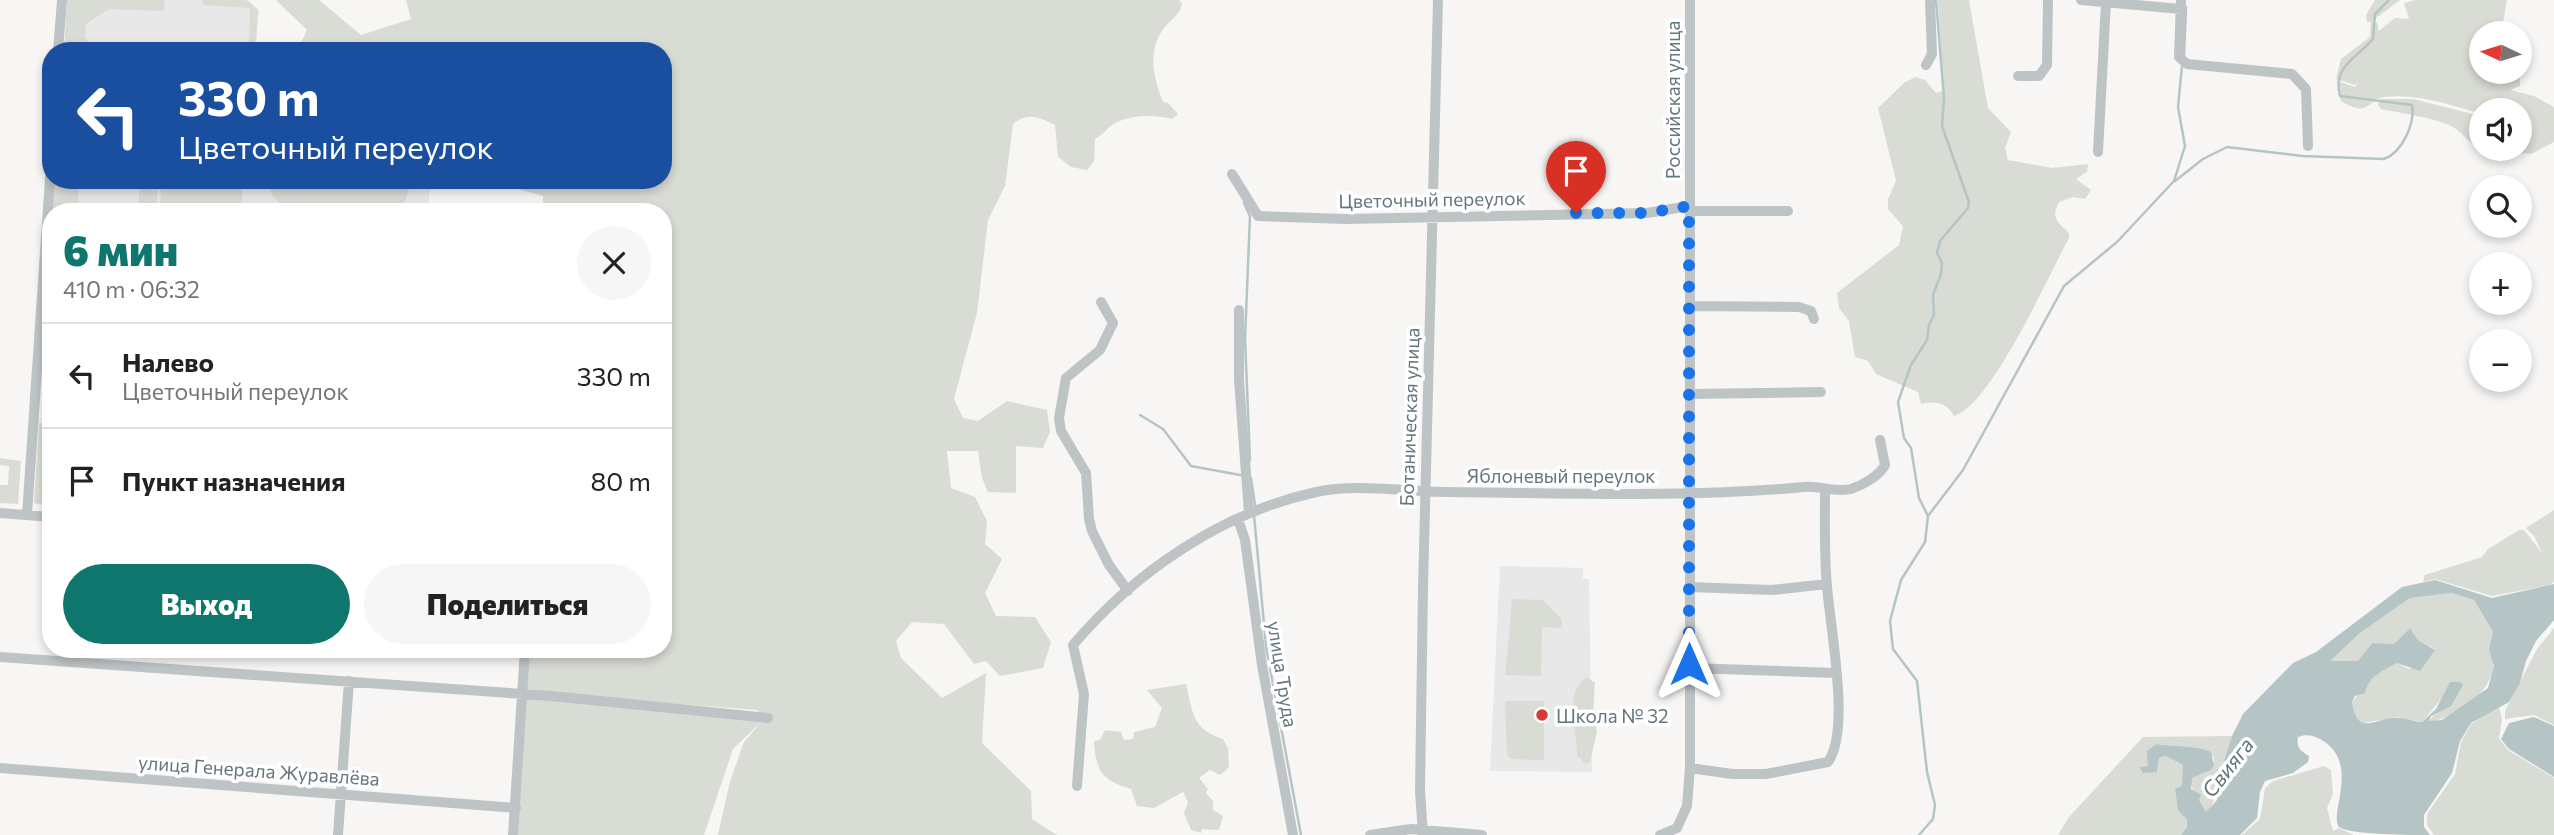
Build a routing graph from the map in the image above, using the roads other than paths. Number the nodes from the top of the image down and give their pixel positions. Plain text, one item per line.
1 (62, 0) edge
2 (1438, 0) edge
3 (1690, 0) edge
4 (1930, 0) edge
5 (2048, 0) edge
6 (2081, 0) edge
7 (2106, 2) junction
8 (2181, 5) edge
9 (59, 42) edge
10 (1926, 65) dead end
11 (2018, 76) dead end
12 (2308, 146) dead end
13 (2098, 152) dead end
14 (1232, 174) dead end
15 (1689, 209) junction
16 (1788, 211) dead end
17 (1433, 217) junction
18 (42, 296) edge
19 (1101, 302) dead end
20 (1689, 306) junction
21 (1239, 310) dead end
22 (1814, 319) dead end
23 (1821, 392) dead end
24 (1690, 394) junction
25 (1880, 440) dead end
26 (1825, 489) junction
27 (1424, 492) junction
28 (1691, 493) junction
29 (0, 513) edge
30 (1249, 513) junction
31 (27, 515) junction
32 (42, 516) edge
33 (1238, 519) junction
34 (1827, 584) junction
35 (1689, 587) junction
36 (1128, 591) junction
37 (0, 657) edge
38 (524, 658) edge
39 (1690, 668) junction
40 (1835, 673) junction
41 (349, 681) junction
42 (522, 694) junction
43 (768, 718) dead end
44 (0, 768) edge
45 (1690, 768) junction
46 (1077, 786) dead end
47 (341, 794) junction
48 (516, 808) junction
49 (1680, 831) edge
50 (1423, 833) edge
51 (338, 835) edge
52 (513, 835) edge
53 (1293, 835) edge
54 (1370, 835) edge
55 (1482, 835) edge
56 (1660, 835) edge

1 - 9 street
2 - 17 street, Ботаническая улица
3 - 15 street, Российская улица
4 - 10 street
5 - 11 street
6 - 7 street
7 - 8 street
7 - 13 street
8 - 12 street
14 - 17 street, Цветочный переулок
15 - 16 street, Цветочный переулок
15 - 17 street, Цветочный переулок
15 - 20 street, Российская улица
17 - 27 street, Ботаническая улица
18 - 31 street
19 - 36 street
20 - 22 street
20 - 24 street, Российская улица
21 - 30 street
23 - 24 street
24 - 28 street, Российская улица
25 - 26 street, Яблоневый переулок
26 - 28 street, Яблоневый переулок
26 - 34 street
27 - 28 street, Яблоневый переулок
27 - 30 street, Яблоневый переулок
27 - 50 street, Ботаническая улица
28 - 35 street, Российская улица
29 - 31 street
30 - 33 street, Яблоневый переулок
31 - 32 street
33 - 36 street, Яблоневый переулок
33 - 53 street, улица Труда
34 - 35 street
34 - 40 street
35 - 39 street, Российская улица
36 - 46 street, Яблоневый переулок
37 - 41 street
38 - 42 street
39 - 40 street
39 - 45 street, Российская улица
40 - 45 street
41 - 42 street
41 - 47 street
42 - 43 street
42 - 48 street
44 - 47 street, улица Генерала Журавлёва
45 - 49 street, Российская улица
47 - 48 street, улица Генерала Журавлёва
47 - 51 street
48 - 52 street
49 - 56 street
50 - 54 street
50 - 55 street

